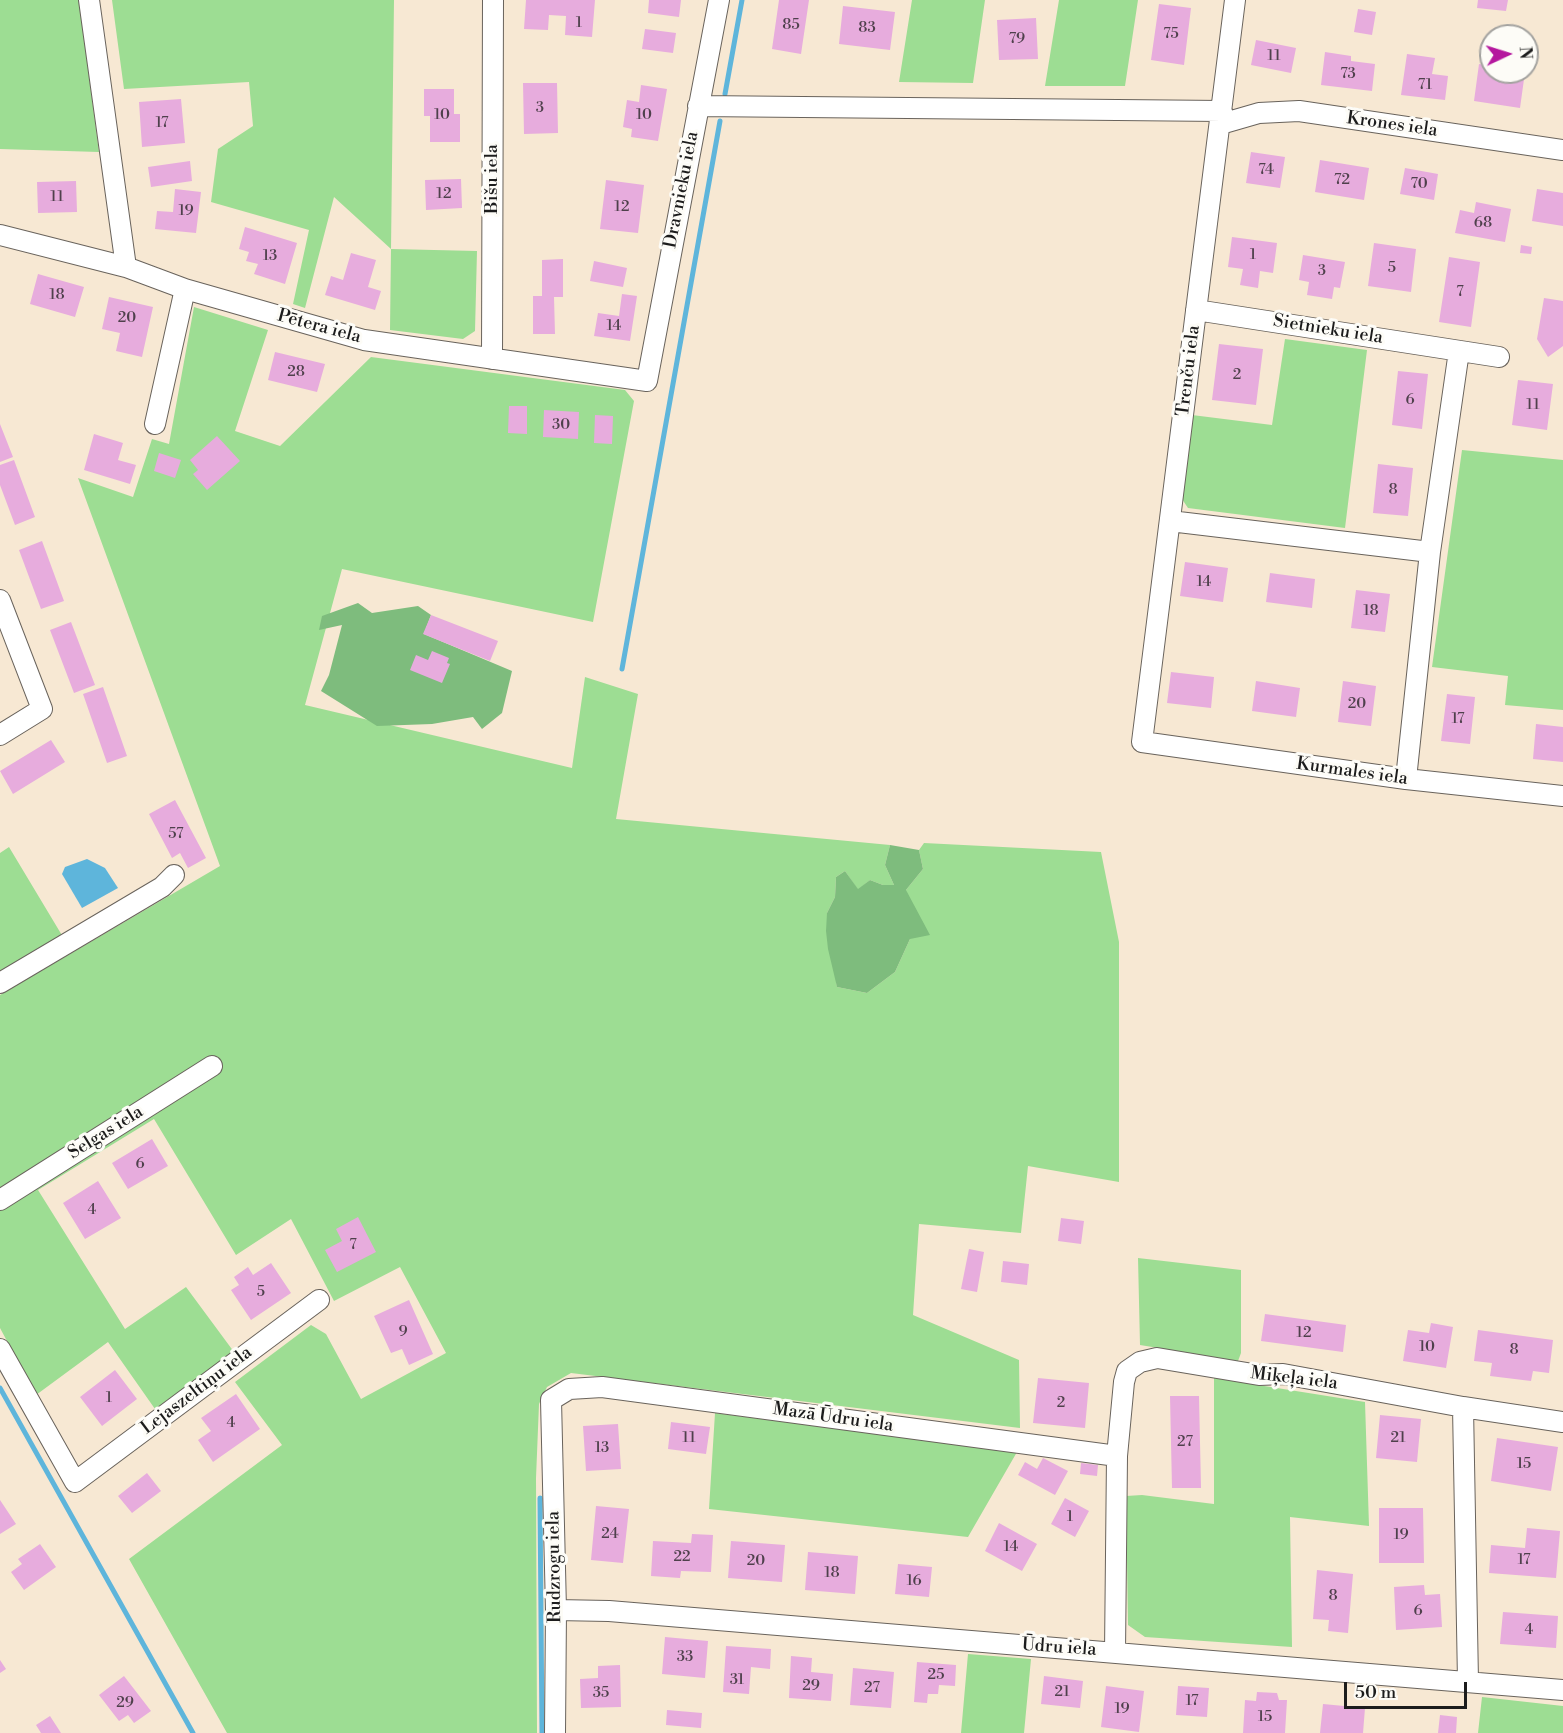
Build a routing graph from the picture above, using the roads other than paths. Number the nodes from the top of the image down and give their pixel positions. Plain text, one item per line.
1 (89, 0) edge
2 (494, 0) edge
3 (719, 0) edge
4 (1235, 0) edge
5 (698, 106) junction
6 (1222, 117) junction
7 (1563, 150) edge
8 (0, 235) edge
9 (126, 267) junction
10 (185, 289) junction
11 (1197, 310) junction
12 (1459, 351) junction
13 (1499, 357) dead end
14 (492, 359) junction
15 (647, 381) joint
16 (155, 424) dead end
17 (1170, 521) junction
18 (1430, 552) junction
19 (0, 600) edge
20 (0, 735) edge
21 (1142, 742) joint
22 (1406, 779) junction
23 (1563, 796) edge
24 (174, 875) dead end
25 (0, 982) edge
26 (212, 1066) dead end
27 (0, 1200) edge
28 (319, 1300) dead end
29 (0, 1349) edge
30 (551, 1400) joint
31 (1463, 1407) junction
32 (1563, 1422) edge
33 (1117, 1455) junction
34 (556, 1610) junction
35 (1115, 1652) junction
36 (1468, 1681) junction
37 (1563, 1690) edge
38 (555, 1733) edge

1 - 9 street
2 - 14 street, Bišu iela
3 - 5 street, Dravnieku iela
4 - 6 street, Trenču iela
5 - 6 street, Krones iela
5 - 15 street, Dravnieku iela
6 - 7 street, Krones iela
6 - 11 street, Trenču iela
8 - 9 street, Pētera iela
9 - 10 street, Pētera iela
10 - 14 street, Pētera iela
10 - 16 street
11 - 12 street, Sietnieku iela
11 - 17 street, Trenču iela
12 - 13 street, Sietnieku iela
12 - 18 street
14 - 15 street, Pētera iela
17 - 18 street
17 - 21 street, Trenču iela
18 - 22 street
19 - 20 street
21 - 22 street, Kurmales iela
22 - 23 street, Kurmales iela
24 - 25 street
26 - 27 street, Selgas iela
28 - 29 street, Lejaszeltiņu iela
30 - 33 street, Mazā Ūdru iela
30 - 34 street, Rudzrogu iela
31 - 32 street, Miķeļa iela
31 - 33 street, Miķeļa iela
31 - 36 street
33 - 35 street
34 - 35 street, Ūdru iela
34 - 38 street, Rudzrogu iela
35 - 36 street, Ūdru iela
36 - 37 street, Ūdru iela

